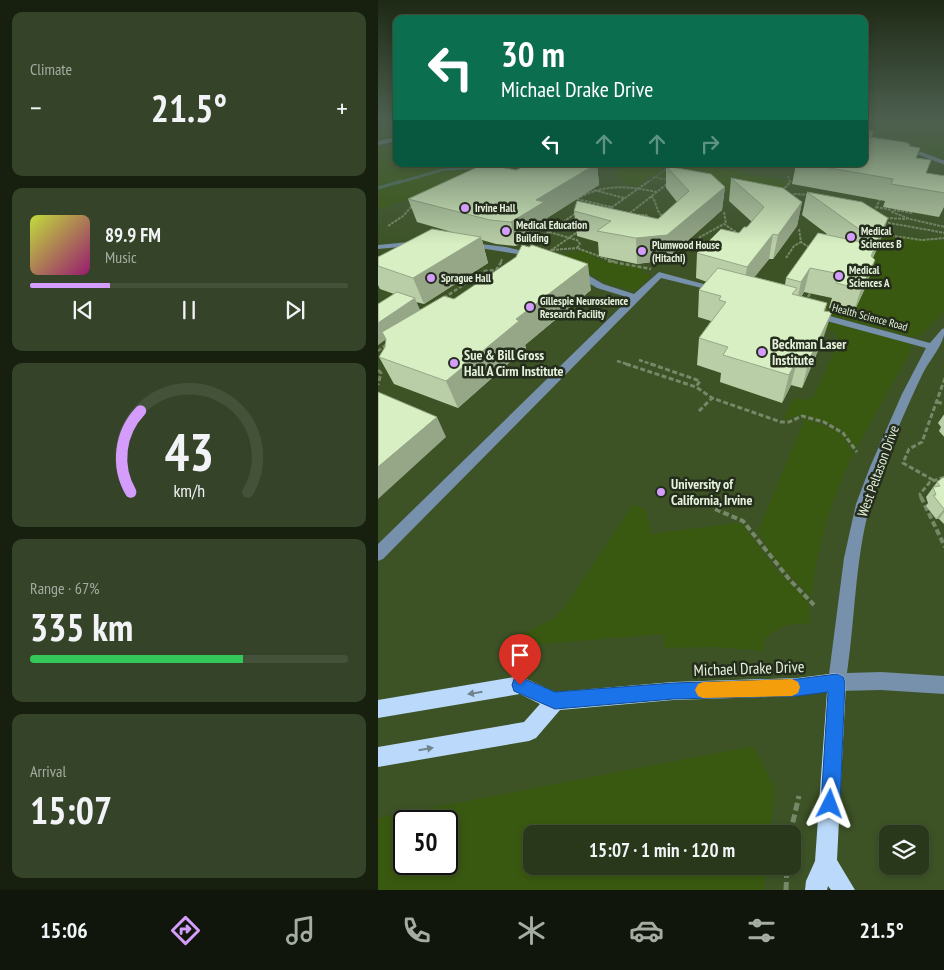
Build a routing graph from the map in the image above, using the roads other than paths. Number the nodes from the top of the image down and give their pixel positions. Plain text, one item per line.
1 (433, 243) edge
2 (452, 243) edge
3 (378, 247) edge
4 (542, 257) edge
5 (562, 265) edge
6 (723, 290) edge
7 (636, 297) junction
8 (800, 311) edge
9 (944, 331) edge
10 (931, 346) junction
11 (378, 554) edge
12 (837, 682) junction
13 (944, 686) edge
14 (555, 701) junction
15 (378, 709) edge
16 (378, 757) edge
17 (826, 863) junction
18 (816, 890) edge
19 (844, 890) edge

1 - 3 street
2 - 4 street
5 - 7 street
6 - 7 street
7 - 11 street
8 - 10 street, Health Science Road
9 - 10 street, West Peltason Drive
10 - 12 street, West Peltason Drive
12 - 13 street, Michael Drake Drive
12 - 14 main road, Michael Drake Drive
12 - 17 main road
14 -> 15 main road, Michael Drake Drive
16 -> 14 main road
17 - 18 main road
17 - 19 main road

